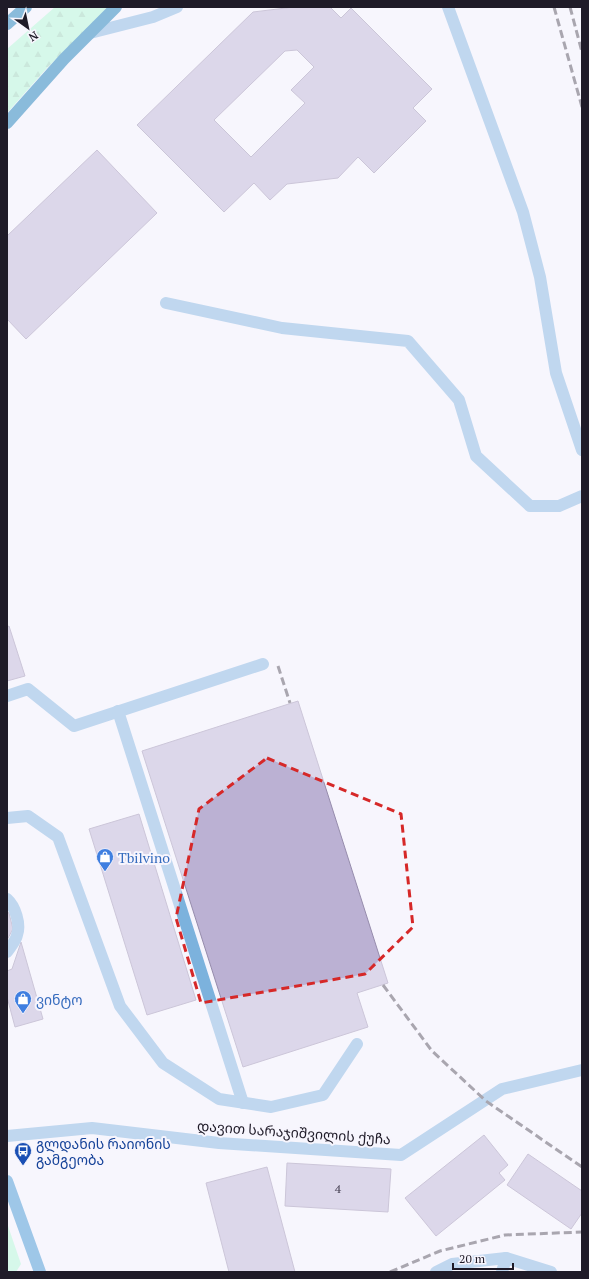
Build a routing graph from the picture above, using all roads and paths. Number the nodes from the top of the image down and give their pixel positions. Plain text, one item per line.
1 (26, 7) edge
2 (116, 7) edge
3 (177, 7) edge
4 (448, 7) edge
5 (7, 24) edge
6 (90, 33) junction
7 (7, 123) edge
8 (166, 303) dead end
9 (582, 450) edge
10 (582, 496) edge
11 (263, 664) dead end
12 (7, 696) edge
13 (118, 711) junction
14 (7, 818) edge
15 (7, 899) edge
16 (7, 952) edge
17 (357, 1044) dead end
18 (582, 1070) edge
19 (243, 1103) junction
20 (7, 1136) edge
21 (7, 1181) edge
22 (506, 1258) junction
23 (35, 1260) junction
24 (30, 1272) edge
25 (40, 1272) edge
26 (436, 1272) edge
27 (502, 1272) edge
28 (551, 1272) edge

1 - 5 main road
2 - 6 main road
3 - 6 lane
4 - 9 lane
6 - 7 main road
8 - 10 lane
11 - 13 lane
12 - 13 lane
13 - 19 lane
14 - 19 lane
15 - 16 lane
17 - 19 lane
18 - 20 lane, დავით სარაჯიშვილის ქუჩა
21 - 23 main road
22 - 26 lane
22 - 27 lane
22 - 28 lane
23 - 24 main road
23 - 25 main road

